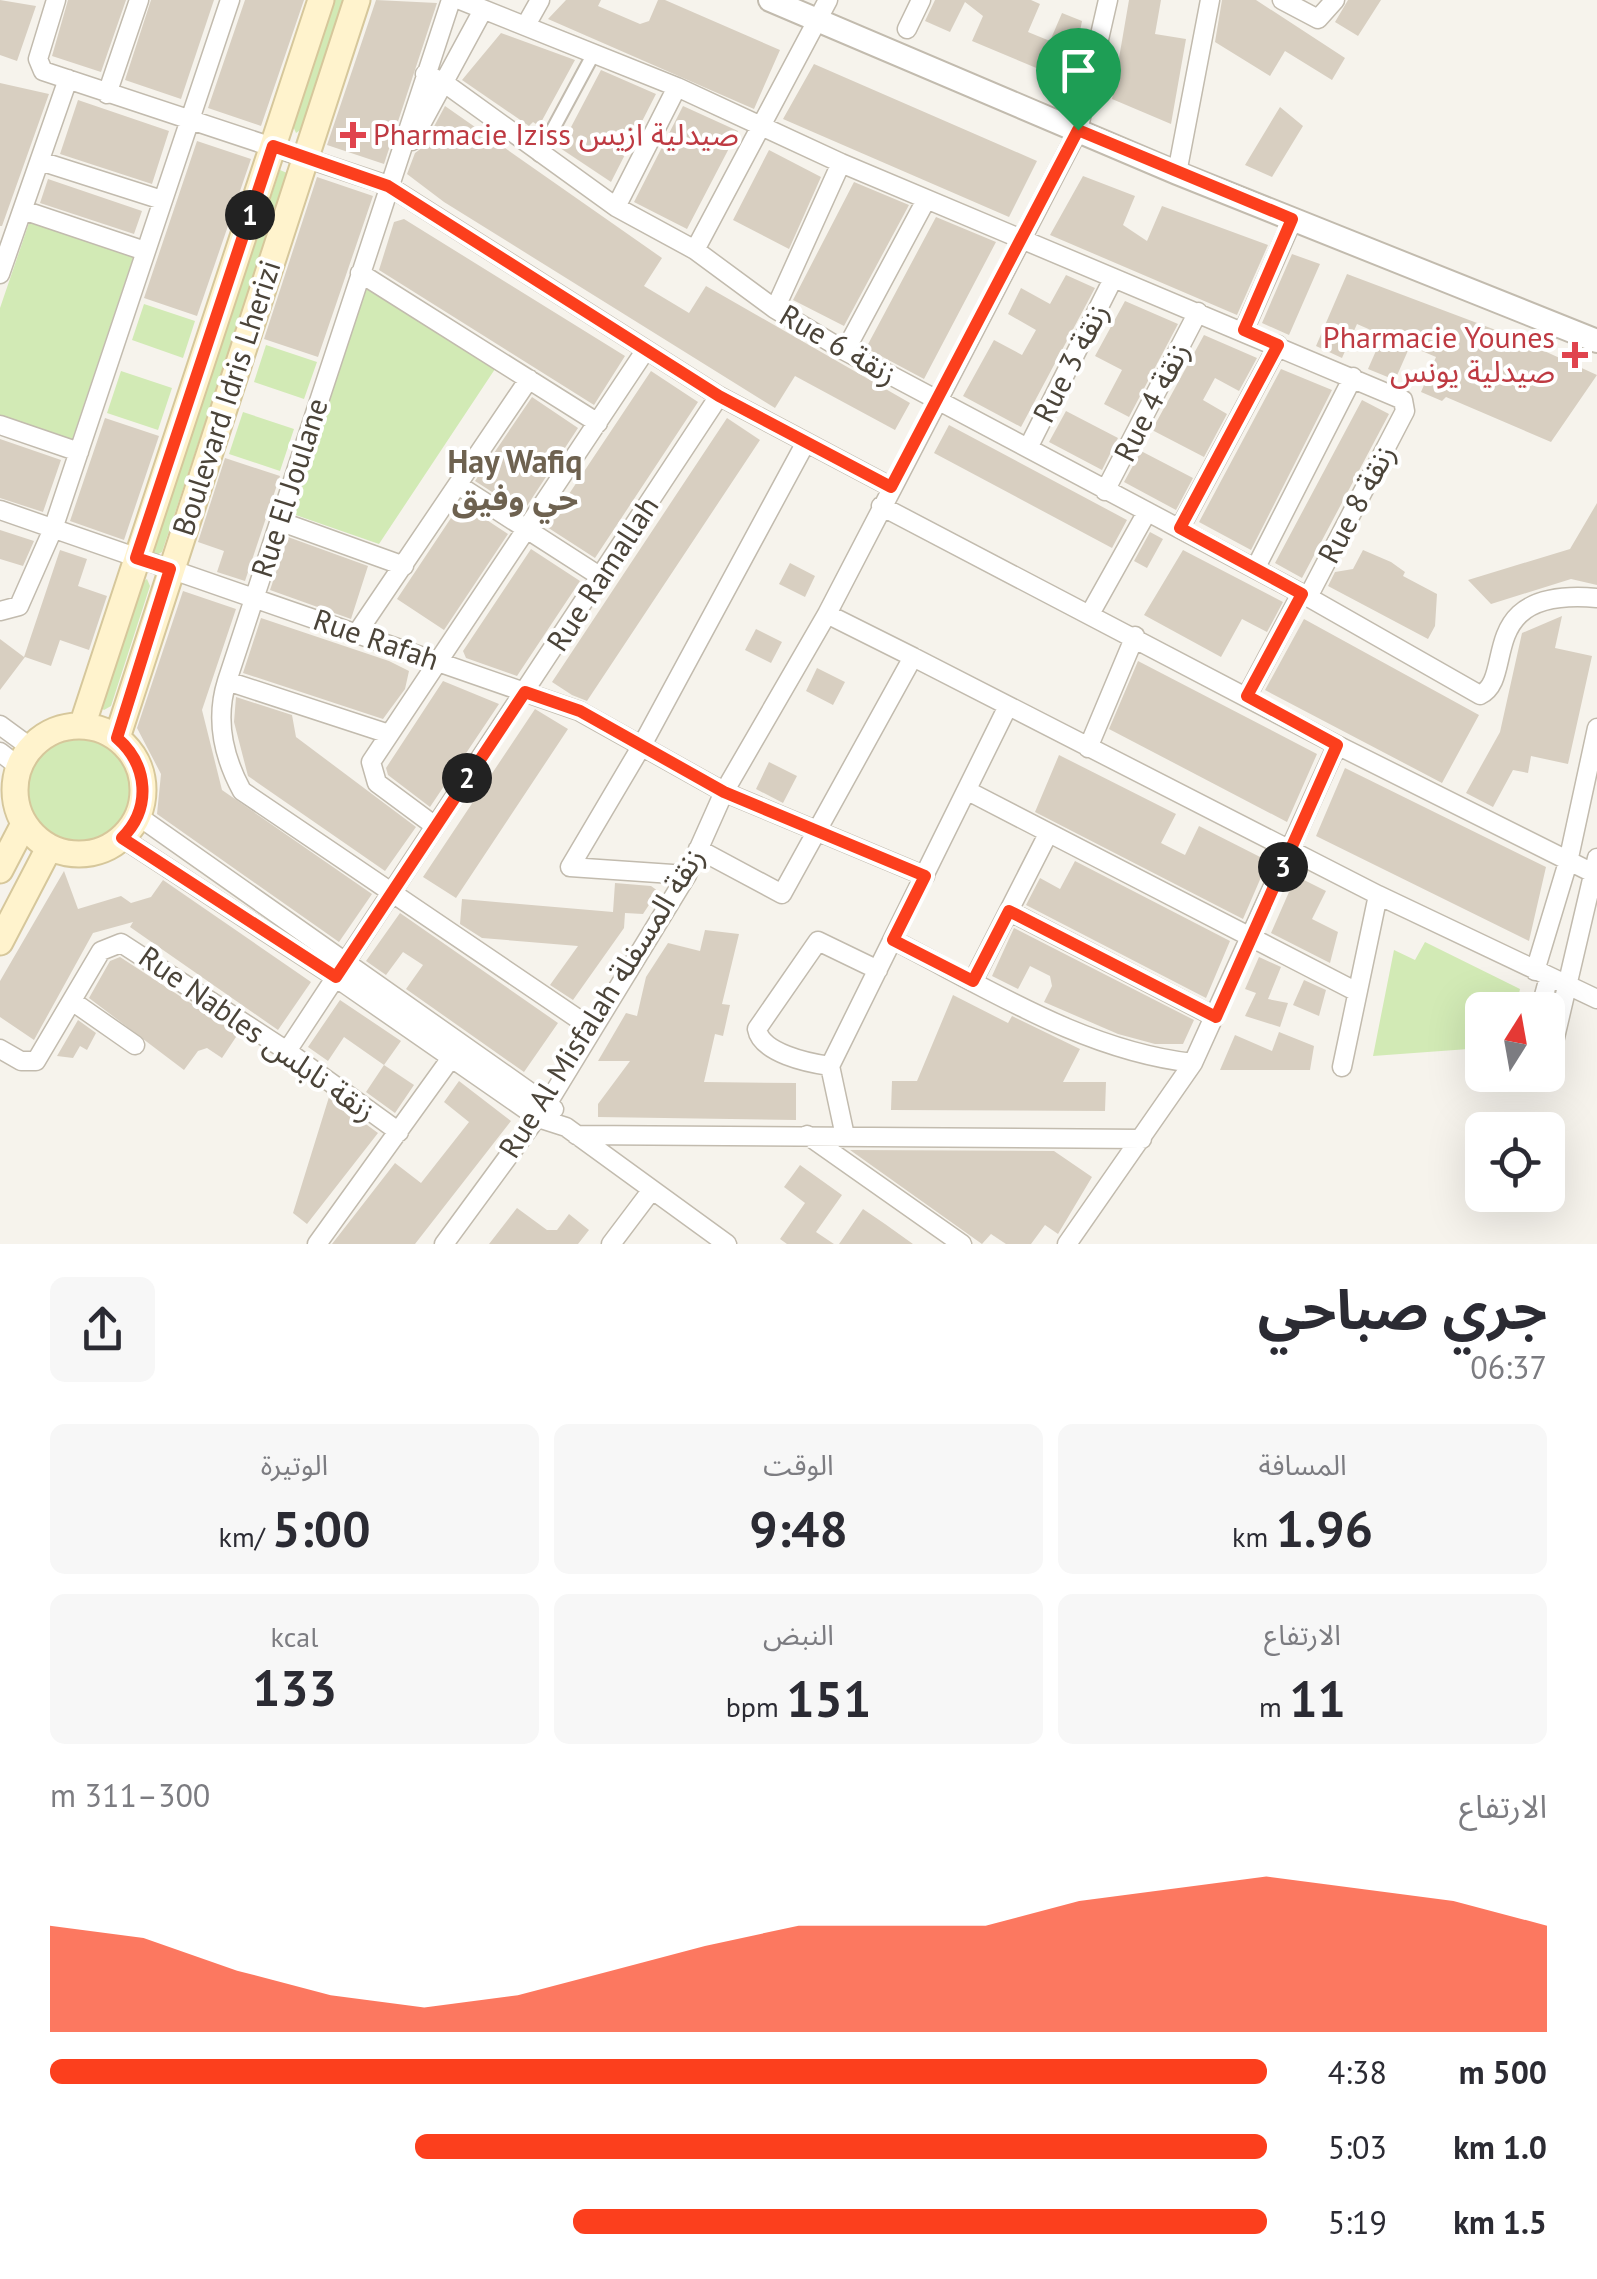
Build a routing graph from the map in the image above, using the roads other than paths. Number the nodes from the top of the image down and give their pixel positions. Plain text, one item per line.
1 (56, 0) edge
2 (140, 0) edge
3 (230, 0) edge
4 (321, 0) edge
5 (357, 0) edge
6 (451, 0) edge
7 (460, 0) edge
8 (540, 0) edge
9 (770, 0) edge
10 (921, 0) edge
11 (1108, 0) edge
12 (1210, 0) edge
13 (1282, 0) edge
14 (1335, 0) edge
15 (483, 10) junction
16 (823, 10) edge
17 (526, 25) junction
18 (907, 29) dead end
19 (594, 54) junction
20 (425, 74) junction
21 (68, 79) junction
22 (443, 82) junction
23 (677, 87) junction
24 (108, 94) junction
25 (188, 121) junction
26 (762, 124) junction
27 (1078, 130) junction
28 (273, 146) junction
29 (539, 154) junction
30 (306, 156) junction
31 (40, 161) junction
32 (840, 163) junction
33 (1177, 172) junction
34 (388, 186) junction
35 (162, 200) junction
36 (926, 200) junction
37 (616, 206) junction
38 (23, 210) junction
39 (1292, 219) junction
40 (1022, 241) junction
41 (695, 250) junction
42 (145, 251) junction
43 (360, 272) junction
44 (0, 274) edge
45 (1114, 279) junction
46 (774, 309) junction
47 (1198, 312) junction
48 (1244, 330) junction
49 (1597, 341) edge
50 (1278, 345) junction
51 (645, 351) junction
52 (845, 351) junction
53 (528, 378) junction
54 (1354, 378) junction
55 (719, 396) junction
56 (935, 401) junction
57 (598, 423) junction
58 (0, 425) edge
59 (806, 442) junction
60 (1028, 448) junction
61 (80, 452) junction
62 (458, 484) junction
63 (891, 487) junction
64 (1106, 491) junction
65 (881, 506) junction
66 (0, 510) edge
67 (1146, 512) junction
68 (279, 521) junction
69 (1180, 528) junction
70 (54, 529) junction
71 (527, 533) junction
72 (136, 558) junction
73 (404, 566) junction
74 (170, 569) junction
75 (1255, 569) junction
76 (600, 577) junction
77 (1305, 596) junction
78 (255, 598) junction
79 (1597, 598) edge
80 (0, 611) edge
81 (1091, 612) junction
82 (827, 614) junction
83 (357, 634) junction
84 (1135, 636) junction
85 (913, 657) junction
86 (438, 661) junction
87 (227, 681) junction
88 (525, 692) junction
89 (1247, 696) junction
90 (1007, 708) junction
91 (0, 725) edge
92 (82, 726) junction
93 (1597, 728) edge
94 (388, 734) junction
95 (117, 738) junction
96 (1337, 745) junction
97 (641, 746) junction
98 (1088, 748) junction
99 (16, 755) edge
100 (968, 791) junction
101 (724, 792) junction
102 (138, 816) junction
103 (24, 824) junction
104 (436, 826) junction
105 (820, 830) junction
106 (1048, 834) junction
107 (122, 838) junction
108 (50, 848) junction
109 (698, 848) junction
110 (1291, 850) junction
111 (1568, 862) junction
112 (1595, 866) edge
113 (0, 870) edge
114 (687, 874) junction
115 (925, 876) junction
116 (391, 893) junction
117 (1378, 894) junction
118 (1009, 911) junction
119 (1251, 938) junction
120 (893, 940) junction
121 (0, 942) edge
122 (341, 969) junction
123 (878, 970) junction
124 (1550, 976) junction
125 (973, 981) junction
126 (1358, 992) junction
127 (1545, 992) edge
128 (1550, 992) edge
129 (1597, 999) edge
130 (72, 1001) junction
131 (1216, 1017) junction
132 (593, 1028) junction
133 (135, 1044) dead end
134 (0, 1049) edge
135 (287, 1051) junction
136 (451, 1058) junction
137 (1193, 1063) junction
138 (830, 1066) junction
139 (1342, 1067) dead end
140 (549, 1101) junction
141 (538, 1118) junction
142 (571, 1131) junction
143 (399, 1132) junction
144 (807, 1135) junction
145 (845, 1136) junction
146 (1142, 1138) junction
147 (650, 1191) junction
148 (318, 1244) edge
149 (444, 1244) edge
150 (610, 1244) edge
151 (727, 1244) edge
152 (962, 1244) edge
153 (1067, 1244) edge

1 - 21 street
2 - 24 street
3 - 25 street
4 - 28 main road, Boulevard Idris Lherizi
5 - 30 main road, Boulevard Idris Lherizi
6 - 20 street
7 - 15 street
8 - 17 street
9 - 16 street
10 - 18 street
11 - 27 street, Rue Al Misfalah زنقة المسفلة
12 - 33 street
13 - 14 street
15 - 17 street
15 - 22 street
16 - 26 street
16 - 27 street
17 - 19 street
19 - 23 street
19 - 29 street
20 - 22 street, Rue 6 زنقة
20 - 34 street
21 - 24 street
21 - 31 street
22 - 29 street, Rue 6 زنقة
22 - 34 street
23 - 26 street
23 - 37 street
24 - 25 street
25 - 28 street
25 - 35 street
26 - 32 street
26 - 41 street
27 - 33 street
27 - 40 street, Rue Al Misfalah زنقة المسفلة
28 - 30 street
28 - 72 main road, Boulevard Idris Lherizi
29 - 37 street, Rue 6 زنقة
30 - 34 street
30 - 74 main road, Boulevard Idris Lherizi
31 - 35 street
31 - 38 street
32 - 36 street
32 - 46 street
33 - 39 street
34 - 43 street, Rue El Joulane
34 - 51 street
35 - 42 street
36 - 40 street
36 - 52 street
37 - 41 street, Rue 6 زنقة
38 - 42 street
38 - 44 street
39 - 48 street
39 - 49 street
40 - 45 street
40 - 56 street, Rue Al Misfalah زنقة المسفلة
41 - 46 street, Rue 6 زنقة
42 - 61 street
43 - 53 street
43 - 68 street, Rue El Joulane
45 - 47 street
45 - 60 street, Rue 3 زنقة
46 - 52 street, Rue 6 زنقة
47 - 48 street
47 - 64 street, Rue 4 زنقة
48 - 50 street
50 - 54 street
50 - 69 street
51 - 55 street
51 - 57 street
52 - 56 street, Rue 6 زنقة
53 - 57 street
53 - 62 street
54 - 75 street
54 - 77 street, Rue 8 زنقة
55 - 59 street
55 - 76 street, Rue Ramallah
56 - 60 street, Rue 6 زنقة
56 - 63 street, Rue Al Misfalah زنقة المسفلة
57 - 71 street
58 - 61 street
59 - 63 street
59 - 97 street
60 - 64 street, Rue 6 زنقة
61 - 70 street
62 - 71 street
62 - 73 street
63 - 65 street, Rue Al Misfalah زنقة المسفلة
64 - 67 street, Rue 6 زنقة
65 - 81 street
65 - 82 street, Rue Al Misfalah زنقة المسفلة
66 - 70 street, Rue Rafah
67 - 69 street, Rue 6 زنقة
67 - 81 street
68 - 73 street
68 - 78 street, Rue El Joulane
69 - 75 street, Rue 6 زنقة
70 - 72 street, Rue Rafah
70 - 80 street
71 - 76 street
71 - 86 street
72 - 74 street, Rue Rafah
72 - 92 main road, Boulevard Idris Lherizi
73 - 83 street
74 - 78 street, Rue Rafah
74 - 95 main road, Boulevard Idris Lherizi
75 - 77 street, Rue 6 زنقة
76 - 88 street, Rue Ramallah
77 - 79 street, Rue 6 زنقة
77 - 89 street, Rue 8 زنقة
78 - 83 street, Rue Rafah
78 - 87 street, Rue El Joulane
81 - 84 street
82 - 85 street
82 - 101 street, Rue Al Misfalah زنقة المسفلة
83 - 86 street, Rue Rafah
84 - 89 street
84 - 98 street
85 - 90 street
85 - 105 street
86 - 88 street, Rue Rafah
86 - 94 street
87 - 94 street
87 - 116 street, Rue El Joulane
88 - 97 street, Rue Rafah
88 - 104 street, Rue Ramallah
89 - 96 street
90 - 98 street
90 - 100 street
91 - 99 street
92 - 95 main road
92 - 99 main road
93 - 111 street
94 - 104 street
95 - 102 main road
96 - 110 street
96 - 111 street
97 - 101 street, Rue Rafah
97 - 114 street
98 - 110 street
99 - 103 main road
100 - 106 street
100 - 115 street
101 - 105 street, Rue Rafah
101 - 109 street, Rue Al Misfalah زنقة المسفلة
102 - 107 main road
102 - 122 street
103 - 108 main road
103 - 113 main road
104 - 116 street, Rue Ramallah
105 - 109 street
105 - 115 street, Rue Rafah
106 - 118 street
106 - 119 street
107 - 108 main road
107 - 122 street
108 - 121 main road
109 - 114 street, Rue Al Misfalah زنقة المسفلة
110 - 117 street
110 - 119 street
111 - 112 street
111 - 124 street
112 - 124 street
114 - 132 street, Rue Al Misfalah زنقة المسفلة
115 - 120 street
116 - 122 street, Rue Ramallah
116 - 132 street
117 - 124 street
117 - 126 street
118 - 125 street
118 - 131 street
119 - 126 street
119 - 131 street
120 - 123 street
120 - 125 street
122 - 135 street, Rue Ramallah
122 - 136 street
122 - 140 street
123 - 138 street
123 - 138 street
124 - 127 street
124 - 128 street
124 - 129 street
125 - 137 street
126 - 139 street
130 - 133 street
130 - 134 street, Rue Nables زنقة نابلس
130 - 135 street, Rue Nables زنقة نابلس
131 - 137 street
132 - 140 street, Rue Al Misfalah زنقة المسفلة
135 - 143 street, Rue Nables زنقة نابلس
136 - 141 street
136 - 143 street
137 - 146 street
138 - 145 street
140 - 141 street, Rue Al Misfalah زنقة المسفلة
140 - 142 street
141 - 142 street
141 - 149 street, Rue Al Misfalah زنقة المسفلة
142 - 144 street
142 - 147 street
143 - 148 street
144 - 145 street
144 - 152 street
145 - 146 street
146 - 153 street
147 - 150 street
147 - 151 street

